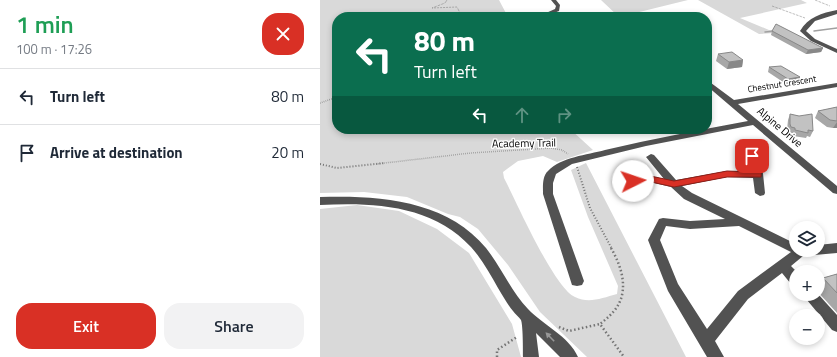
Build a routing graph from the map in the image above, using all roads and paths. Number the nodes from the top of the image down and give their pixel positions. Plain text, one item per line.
1 (447, 0) edge
2 (553, 0) edge
3 (815, 0) edge
4 (772, 6) dead end
5 (830, 6) dead end
6 (460, 12) edge
7 (552, 12) edge
8 (837, 12) edge
9 (807, 19) dead end
10 (837, 52) edge
11 (837, 85) edge
12 (712, 86) edge
13 (332, 99) edge
14 (320, 103) edge
15 (731, 103) junction
16 (755, 122) junction
17 (712, 130) edge
18 (693, 134) edge
19 (746, 148) dead end
20 (651, 156) dead end
21 (574, 161) junction
22 (320, 164) edge
23 (758, 175) junction
24 (626, 184) dead end
25 (674, 184) junction
26 (837, 191) edge
27 (760, 194) dead end
28 (320, 201) edge
29 (740, 222) junction
30 (789, 246) edge
31 (837, 248) edge
32 (825, 249) edge
33 (791, 257) edge
34 (783, 265) junction
35 (789, 272) edge
36 (577, 281) dead end
37 (815, 301) edge
38 (528, 320) junction
39 (600, 324) junction
40 (837, 325) edge
41 (557, 326) dead end
42 (522, 335) dead end
43 (706, 341) junction
44 (497, 357) edge
45 (531, 357) edge
46 (570, 357) edge
47 (624, 357) edge
48 (716, 357) edge

1 - 6 path
2 - 7 street
3 - 5 path
4 - 9 path
8 - 10 street
11 - 15 street, Chestnut Crescent
12 - 15 street, Alpine Drive
13 - 14 path
15 - 16 street, Alpine Drive
16 - 17 street
16 - 26 street, Alpine Drive
18 - 21 street
19 - 23 street
20 - 25 street
21 - 22 path, Academy Trail
21 - 36 street
21 - 39 path
23 - 25 street
23 - 27 street
24 - 25 street
25 - 29 street
28 - 38 street
29 - 30 street
29 - 43 street
31 - 32 street
33 - 34 street
34 - 35 street
34 - 43 street
37 - 40 street
38 - 45 street
46 -> 38 street
39 - 41 path
39 - 47 path
42 - 44 path
43 - 48 street

